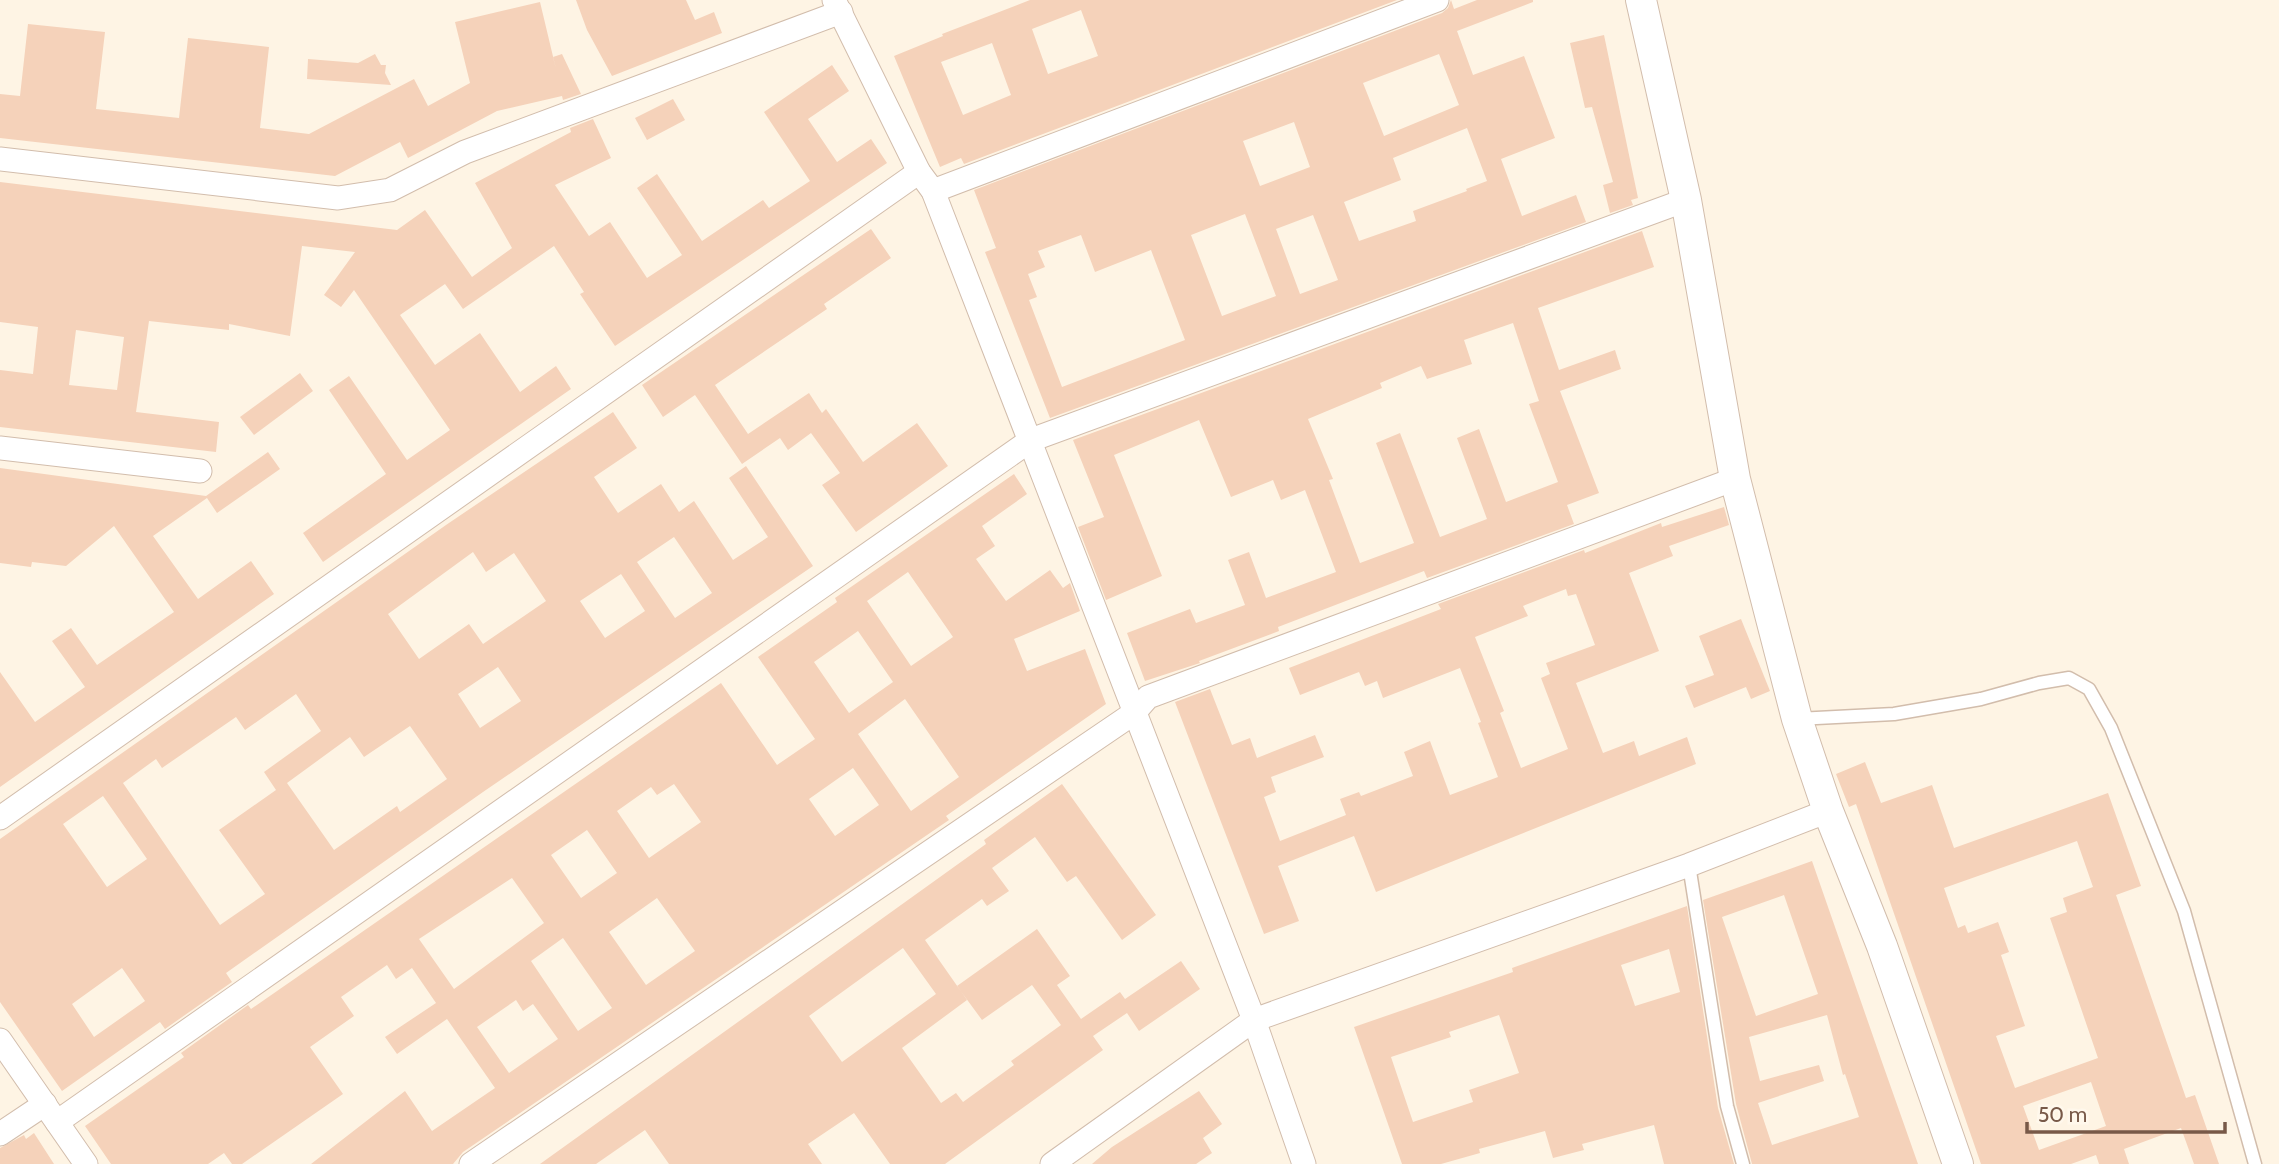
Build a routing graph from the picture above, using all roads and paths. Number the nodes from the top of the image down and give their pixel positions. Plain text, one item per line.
1 (1437, 0) edge
2 (1641, 0) edge
3 (837, 6) edge
4 (0, 159) edge
5 (919, 172) junction
6 (933, 191) junction
7 (1686, 200) junction
8 (1031, 440) junction
9 (0, 448) edge
10 (200, 471) dead end
11 (1735, 479) junction
12 (1134, 713) junction
13 (1797, 719) junction
14 (1828, 811) junction
15 (0, 818) edge
16 (1689, 865) junction
17 (1254, 1020) junction
18 (0, 1040) edge
19 (51, 1113) junction
20 (0, 1134) edge
21 (86, 1164) edge
22 (471, 1164) edge
23 (1052, 1164) edge
24 (1304, 1164) edge
25 (1743, 1164) edge
26 (1958, 1164) edge
27 (2255, 1164) edge

1 - 6 street
2 - 7 street
3 - 4 street
3 - 5 street
5 - 6 street
5 - 15 street
6 - 8 street
7 - 8 street
7 - 11 street
8 - 12 street
8 - 19 street
9 - 10 street
11 - 12 street
11 - 13 street
12 - 17 street
12 - 22 street
13 - 14 street
13 - 27 lane
14 - 16 street
14 - 26 street
16 - 17 street
16 - 25 lane
17 - 23 street
17 - 24 street
18 - 19 street
19 - 20 street
19 - 21 street

